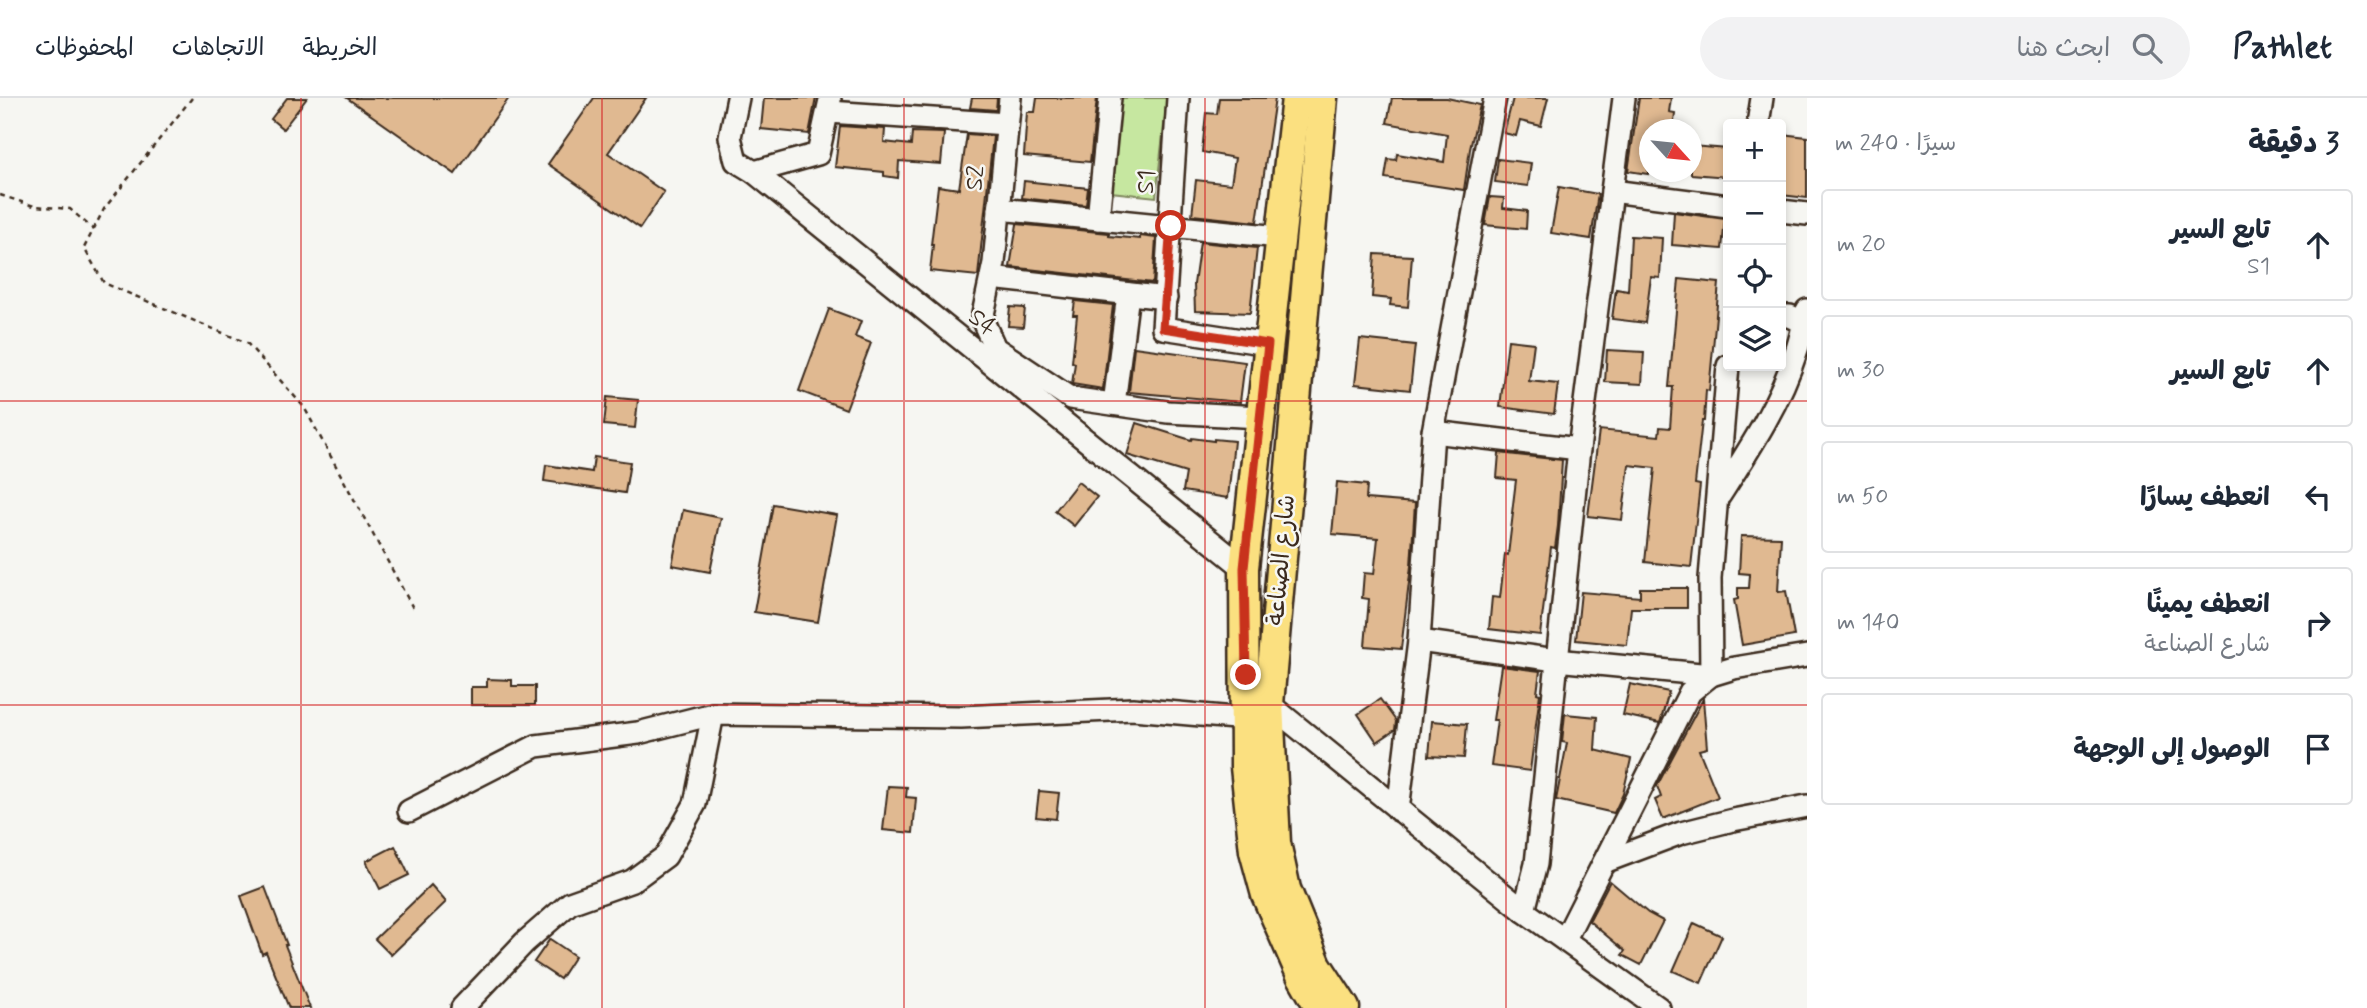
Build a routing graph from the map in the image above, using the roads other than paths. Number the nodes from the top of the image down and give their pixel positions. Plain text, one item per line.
1 (738, 98) edge
2 (1010, 98) edge
3 (1110, 98) edge
4 (1178, 98) edge
5 (1296, 98) edge
6 (1323, 98) edge
7 (1495, 98) edge
8 (1624, 98) edge
9 (1762, 98) edge
10 (829, 105) edge
11 (1759, 119) edge
12 (1007, 124) junction
13 (754, 172) junction
14 (1612, 191) junction
15 (1723, 205) edge
16 (999, 209) junction
17 (1786, 212) edge
18 (1807, 214) edge
19 (1098, 219) junction
20 (1171, 226) junction
21 (1280, 237) junction
22 (992, 270) junction
23 (1128, 294) junction
24 (1166, 298) junction
25 (1786, 316) edge
26 (1806, 319) edge
27 (1268, 344) junction
28 (1728, 371) edge
29 (1114, 404) junction
30 (1260, 417) junction
31 (1433, 432) junction
32 (1578, 449) junction
33 (1718, 496) junction
34 (1244, 568) junction
35 (1419, 641) junction
36 (1807, 656) edge
37 (1556, 660) junction
38 (1711, 674) junction
39 (1269, 704) junction
40 (713, 714) junction
41 (1246, 719) junction
42 (1807, 806) edge
43 (1398, 810) junction
44 (409, 811) dead end
45 (1604, 862) junction
46 (1524, 911) junction
47 (1565, 939) junction
48 (462, 1008) edge
49 (1321, 1008) edge
50 (1345, 1008) edge
51 (1659, 1008) edge

1 - 13 street, S4
2 - 12 street, S2
3 - 19 street
4 - 20 street, S1
5 - 21 main road, شارع الصناعة
6 - 39 main road, شارع الصناعة
7 - 31 street
8 - 14 street
9 - 11 street
10 - 12 street
10 - 13 street
12 - 16 street, S2
13 - 34 street, S4
14 - 15 street
14 - 32 street
16 - 19 street
16 - 22 street, S2
17 - 18 street
19 - 20 street
20 - 21 street
20 - 24 street, S1
21 - 27 main road, شارع الصناعة
22 - 23 street
22 - 29 street, S2
23 - 24 street
23 - 29 street
24 - 27 street, S1
25 - 26 street
26 - 33 street
27 - 30 main road, شارع الصناعة
28 - 33 street
29 - 30 street, S2
30 - 34 main road, شارع الصناعة
31 - 32 street
31 - 35 street
32 - 37 street
33 - 38 street
34 - 41 main road, شارع الصناعة
35 - 37 street
35 - 43 street
36 - 38 street
37 - 38 street
37 - 46 street
38 - 45 street
39 - 43 street
39 - 50 main road, شارع الصناعة
40 - 41 street
40 - 44 street
40 - 48 street
41 - 49 main road, شارع الصناعة
42 - 45 street
43 - 46 street
45 - 47 street
46 - 47 street
47 - 51 street

